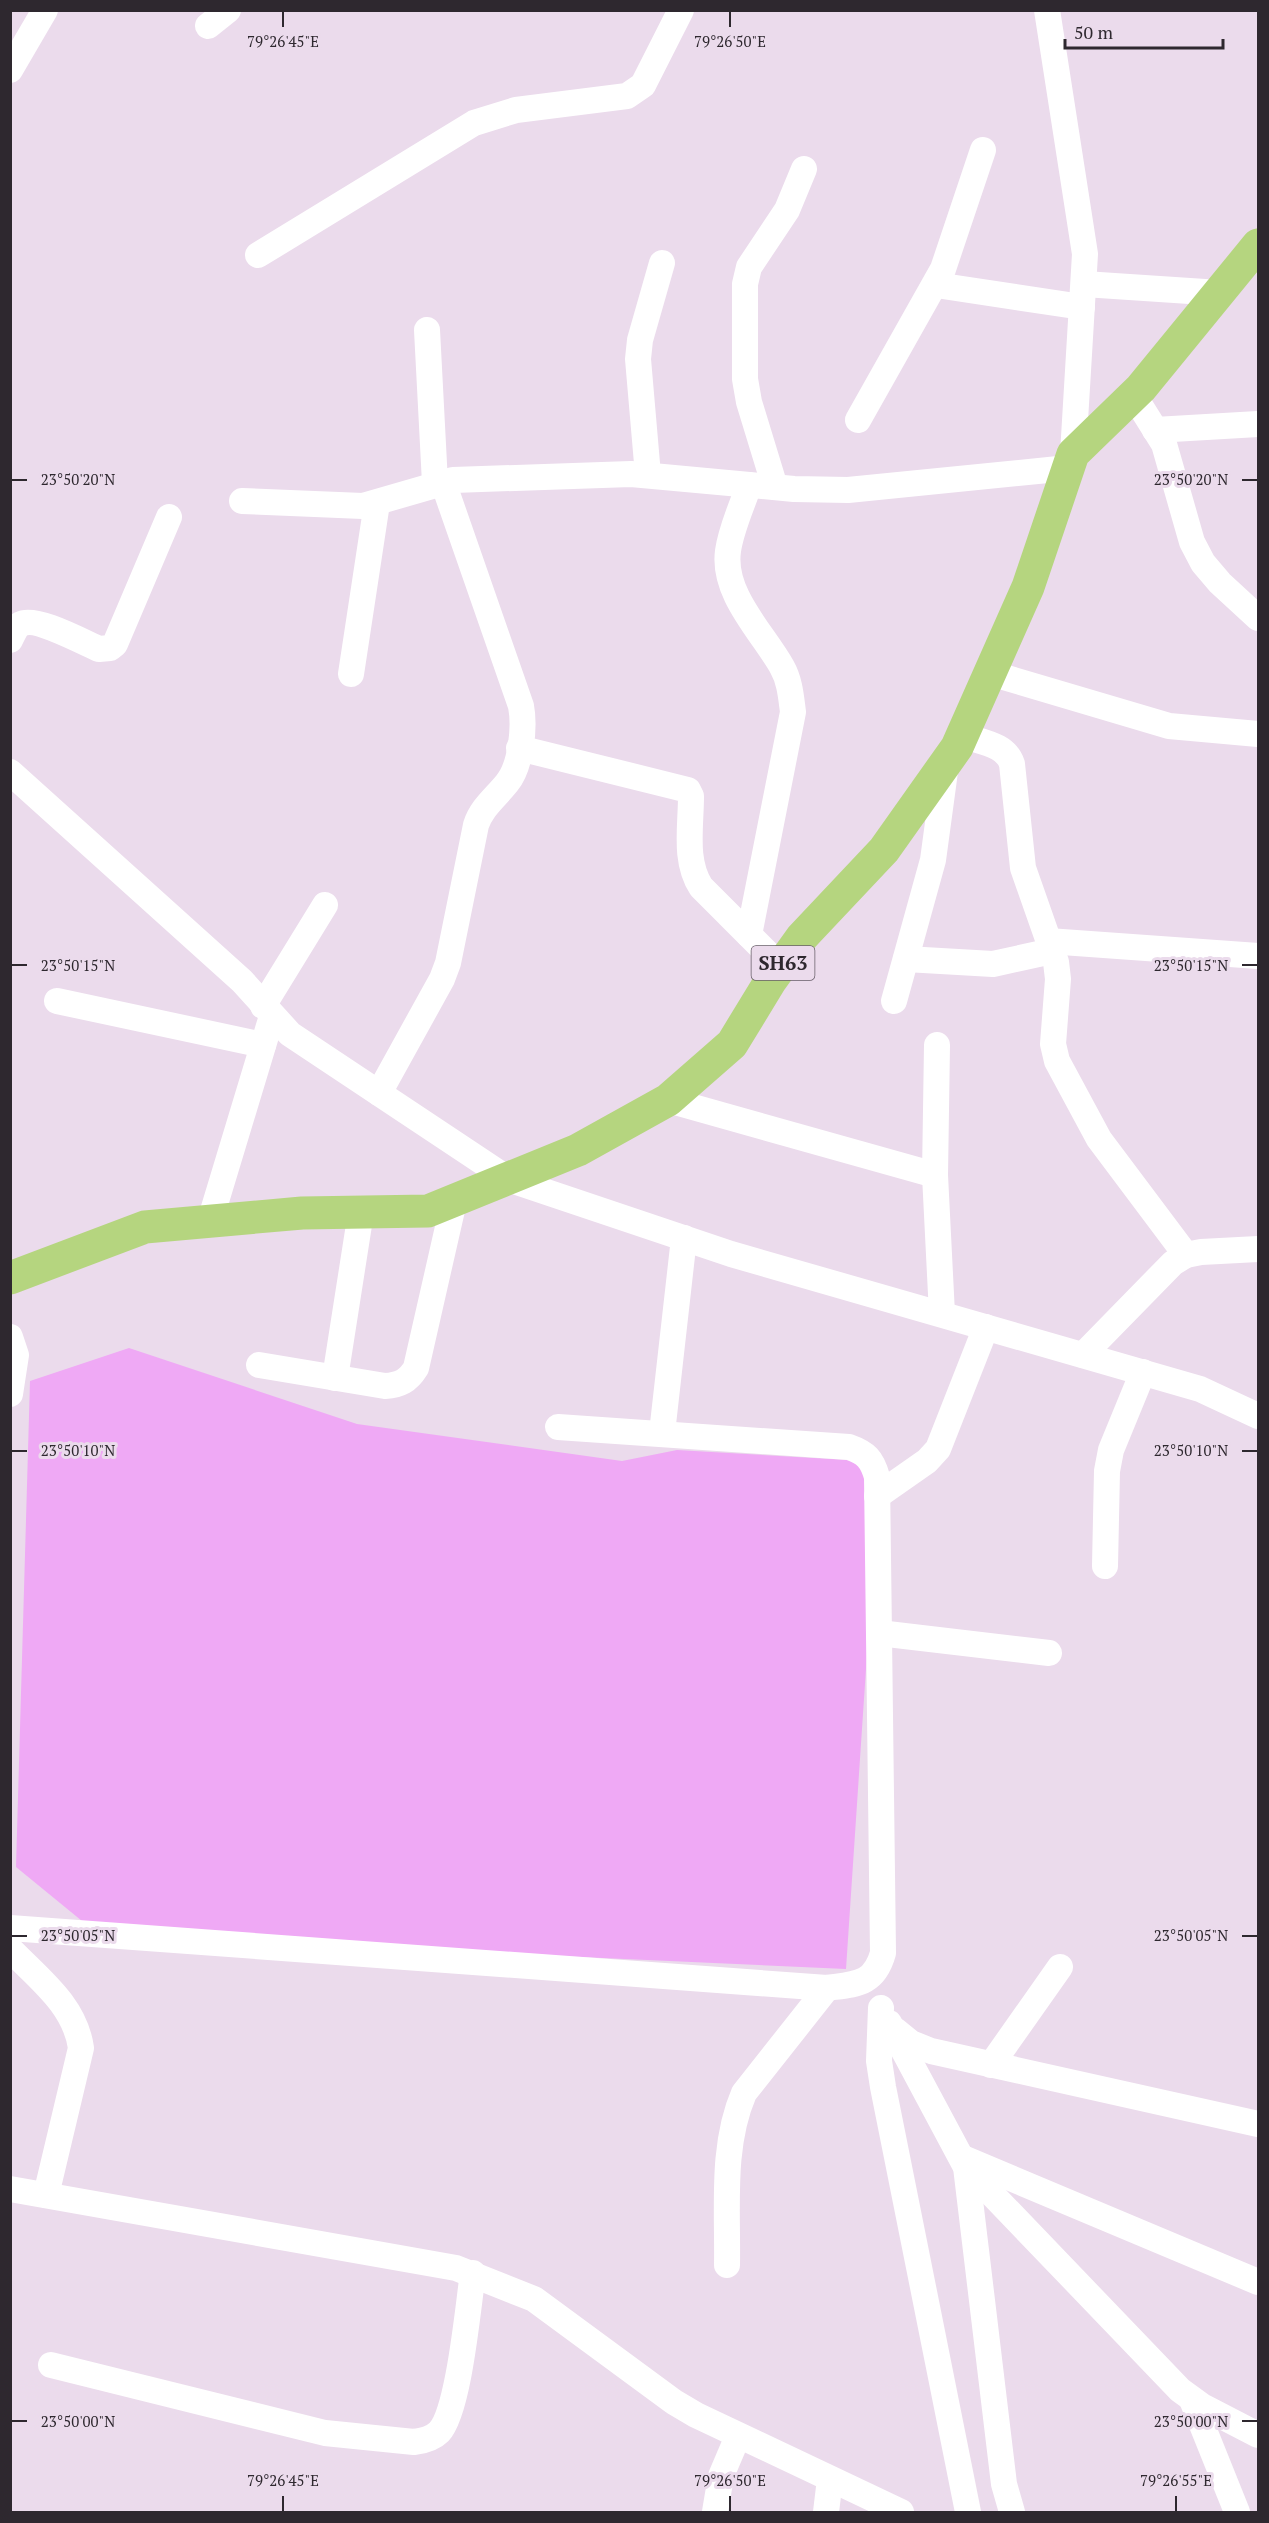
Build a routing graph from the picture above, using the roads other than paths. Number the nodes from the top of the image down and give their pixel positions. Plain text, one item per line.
1 (45, 10) edge
2 (681, 10) edge
3 (1047, 10) edge
4 (10, 70) edge
5 (984, 150) dead end
6 (804, 169) dead end
7 (1258, 245) edge
8 (258, 255) dead end
9 (662, 263) dead end
10 (936, 285) junction
11 (1220, 293) junction
12 (1083, 295) junction
13 (427, 330) dead end
14 (1134, 396) junction
15 (858, 420) dead end
16 (1258, 424) edge
17 (1155, 430) junction
18 (1070, 461) junction
19 (648, 475) junction
20 (439, 483) junction
21 (749, 484) junction
22 (775, 487) junction
23 (242, 501) dead end
24 (377, 503) junction
25 (169, 517) dead end
26 (1258, 618) edge
27 (10, 640) edge
28 (990, 673) junction
29 (351, 674) dead end
30 (1258, 734) edge
31 (519, 748) junction
32 (954, 749) junction
33 (10, 772) edge
34 (325, 904) dead end
35 (748, 935) junction
36 (1050, 946) junction
37 (1258, 956) edge
38 (906, 959) junction
39 (781, 967) junction
40 (57, 1001) dead end
41 (894, 1001) dead end
42 (268, 1011) junction
43 (263, 1045) junction
44 (937, 1045) dead end
45 (379, 1093) junction
46 (668, 1100) junction
47 (935, 1175) junction
48 (508, 1179) junction
49 (454, 1201) junction
50 (361, 1212) junction
51 (210, 1221) junction
52 (684, 1238) junction
53 (1258, 1250) edge
54 (1186, 1255) junction
55 (12, 1273) edge
56 (942, 1314) junction
57 (986, 1327) junction
58 (10, 1337) edge
59 (1083, 1355) junction
60 (259, 1365) dead end
61 (1143, 1372) junction
62 (335, 1378) junction
63 (10, 1394) edge
64 (1258, 1416) edge
65 (558, 1427) dead end
66 (662, 1432) junction
67 (877, 1496) junction
68 (1105, 1566) dead end
69 (879, 1633) junction
70 (1049, 1653) dead end
71 (10, 1928) edge
72 (10, 1949) edge
73 (1060, 1967) dead end
74 (867, 1980) junction
75 (827, 1988) junction
76 (885, 2016) junction
77 (991, 2065) junction
78 (1258, 2124) edge
79 (964, 2163) junction
80 (10, 2189) edge
81 (45, 2195) junction
82 (727, 2265) dead end
83 (473, 2273) junction
84 (1258, 2282) edge
85 (51, 2365) dead end
86 (1192, 2400) junction
87 (1258, 2435) edge
88 (738, 2436) junction
89 (830, 2479) junction
90 (715, 2512) edge
91 (826, 2512) edge
92 (901, 2512) edge
93 (968, 2512) edge
94 (1012, 2512) edge
95 (1236, 2512) edge

1 - 4 street
2 - 8 street
3 - 12 street
5 - 10 street
6 - 22 street
7 - 11 main road, SH63
9 - 19 street
10 - 12 street
10 - 15 street
11 - 12 street
11 - 14 main road, SH63
12 - 18 street
13 - 20 street
14 - 17 street
14 - 18 main road, SH63
16 - 17 street
17 - 26 street
18 - 22 street
18 - 28 main road, SH63
19 - 20 street
19 - 21 street
20 - 24 street
20 - 31 street
21 - 22 street
21 - 35 street
23 - 24 street
24 - 29 street
25 - 27 street
28 - 30 street
28 - 32 main road, SH63
31 - 35 street
31 - 45 street
32 - 36 street
32 - 38 street
32 - 39 main road, SH63
33 - 42 street
34 - 42 street
35 - 39 street
36 - 37 street
36 - 38 street
36 - 54 street
38 - 41 street
39 - 46 main road, SH63
40 - 43 street
42 - 43 street
42 - 45 street
43 - 51 street
44 - 47 street
45 - 48 street
46 - 47 street
46 - 48 main road, SH63
47 - 56 street
48 - 49 main road, SH63
48 - 52 street
49 - 50 main road, SH63
49 - 62 street
50 - 51 main road, SH63
50 - 62 street
51 - 55 main road, SH63
52 - 56 street
52 - 66 street
53 - 54 street
54 - 59 street
56 - 57 street
57 - 59 street
57 - 67 street
58 - 63 street
59 - 61 street
60 - 62 street
61 - 64 street
61 - 68 street
65 - 66 street
66 - 67 street
67 - 69 street
69 - 70 street
69 - 74 street
71 - 75 street
72 - 81 street
73 - 77 street
74 - 75 street
74 - 76 street
75 - 82 street
76 - 77 street
76 - 79 street
76 - 93 street
77 - 78 street
79 - 84 street
79 - 86 street
79 - 94 street
80 - 81 street
81 - 83 street
83 - 85 street
83 - 88 street
86 - 87 street
86 - 95 street
88 - 89 street
88 - 90 street
89 - 91 street
89 - 92 street

